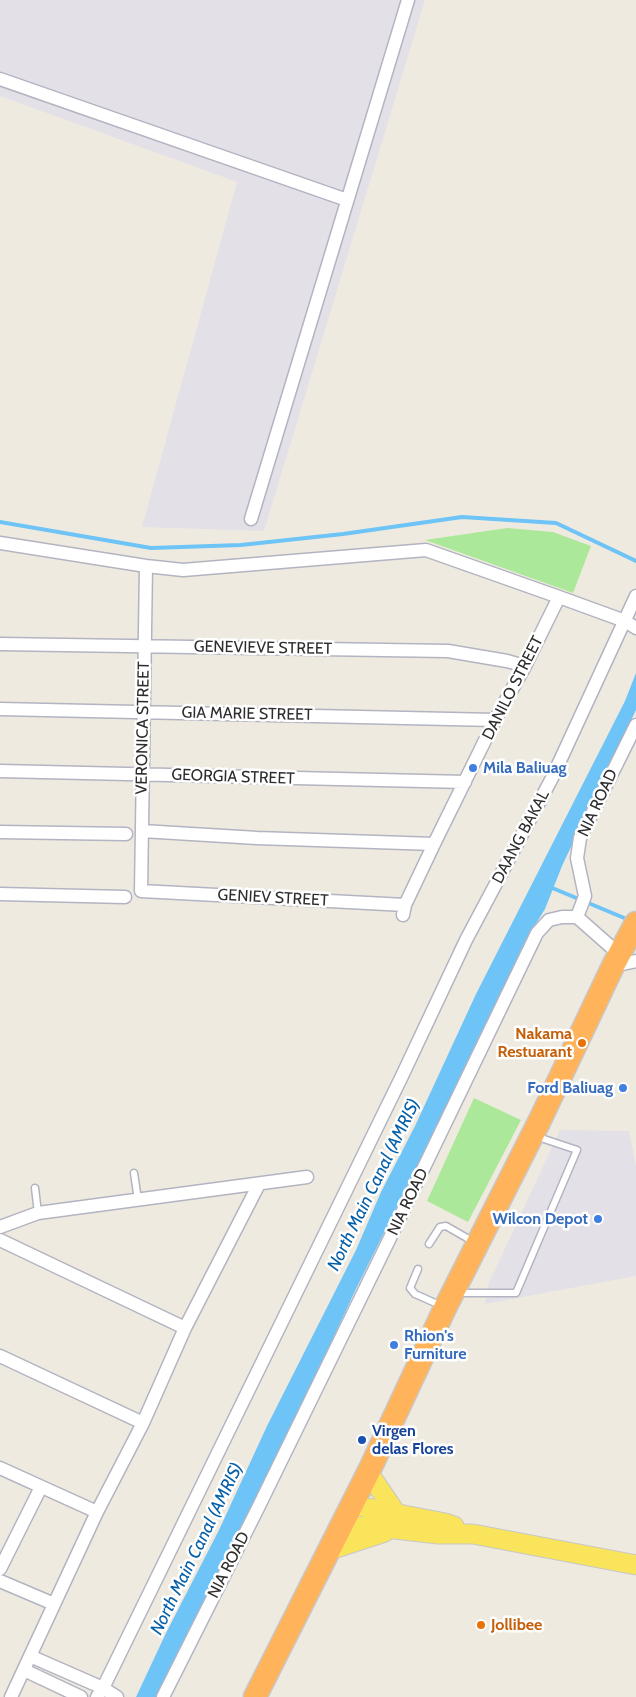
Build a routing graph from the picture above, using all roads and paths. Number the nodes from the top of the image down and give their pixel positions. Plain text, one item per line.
1 (408, 0) edge
2 (0, 79) edge
3 (347, 200) junction
4 (251, 519) dead end
5 (0, 544) edge
6 (146, 566) junction
7 (559, 596) junction
8 (636, 596) edge
9 (625, 621) junction
10 (636, 628) edge
11 (0, 644) edge
12 (144, 645) junction
13 (525, 666) junction
14 (0, 708) edge
15 (143, 711) junction
16 (495, 720) junction
17 (636, 725) edge
18 (0, 771) edge
19 (142, 774) junction
20 (466, 782) junction
21 (142, 830) junction
22 (0, 832) edge
23 (126, 834) dead end
24 (434, 844) junction
25 (141, 891) joint
26 (0, 894) edge
27 (125, 897) dead end
28 (581, 906) junction
29 (404, 910) joint
30 (626, 950) edge
31 (532, 1135) junction
32 (134, 1173) dead end
33 (307, 1177) dead end
34 (259, 1184) junction
35 (35, 1188) dead end
36 (138, 1200) junction
37 (38, 1213) junction
38 (0, 1227) edge
39 (0, 1241) edge
40 (429, 1244) dead end
41 (477, 1244) junction
42 (418, 1269) dead end
43 (449, 1300) junction
44 (185, 1328) junction
45 (0, 1356) edge
46 (142, 1423) junction
47 (0, 1468) edge
48 (368, 1472) junction
49 (42, 1487) junction
50 (352, 1505) junction
51 (96, 1512) junction
52 (395, 1521) junction
53 (342, 1526) junction
54 (330, 1550) junction
55 (636, 1565) edge
56 (0, 1569) edge
57 (0, 1581) edge
58 (54, 1604) junction
59 (30, 1656) junction
60 (24, 1670) junction
61 (0, 1693) edge
62 (100, 1693) edge
63 (11, 1697) edge
64 (82, 1697) edge
65 (117, 1697) edge
66 (163, 1697) edge
67 (255, 1697) edge

1 - 3 street
2 - 3 street
3 - 4 street
5 - 6 street
6 - 7 street
6 - 12 street, VERONICA STREET
7 - 9 street
7 - 13 street, DANILO STREET
8 - 9 street, DAANG BAKAL
9 - 10 street
9 - 62 street, DAANG BAKAL
11 - 12 street, GENEVIEVE STREET
12 - 13 street, GENEVIEVE STREET
12 - 15 street, VERONICA STREET
13 - 16 street, DANILO STREET
14 - 15 street, GIA MARIE STREET
15 - 16 street, GIA MARIE STREET
15 - 19 street, VERONICA STREET
16 - 20 street, DANILO STREET
17 - 28 street, NIA ROAD
18 - 19 street, GEORGIA STREET
19 - 20 street, GEORGIA STREET
19 - 21 street, VERONICA STREET
20 - 24 street, DANILO STREET
21 - 24 street
21 - 25 street, VERONICA STREET
22 - 23 street
24 - 29 street, DANILO STREET
25 - 29 street, GENIEV STREET
26 - 27 street
28 - 30 street
28 - 66 street, NIA ROAD
30 - 31 highway
31 - 41 highway
31 - 43 lane
32 - 36 lane
33 - 34 street
34 - 36 street
34 - 44 street
35 - 37 lane
36 - 37 street
37 - 38 street
39 - 44 street
40 - 41 lane
41 - 43 highway
42 - 43 lane
43 - 48 highway
44 - 46 street
45 - 46 street
46 - 51 street
47 - 49 street
48 - 50 highway
48 - 52 main road
49 - 51 street
49 - 56 street
50 - 52 main road
50 - 53 highway
51 - 58 street
52 - 53 main road
52 - 54 main road
52 - 55 main road
53 - 54 highway
54 - 67 highway
57 - 58 street
58 - 59 street
59 - 60 street
59 - 62 street
60 - 63 street
60 - 64 street
61 - 63 street
62 - 65 street

